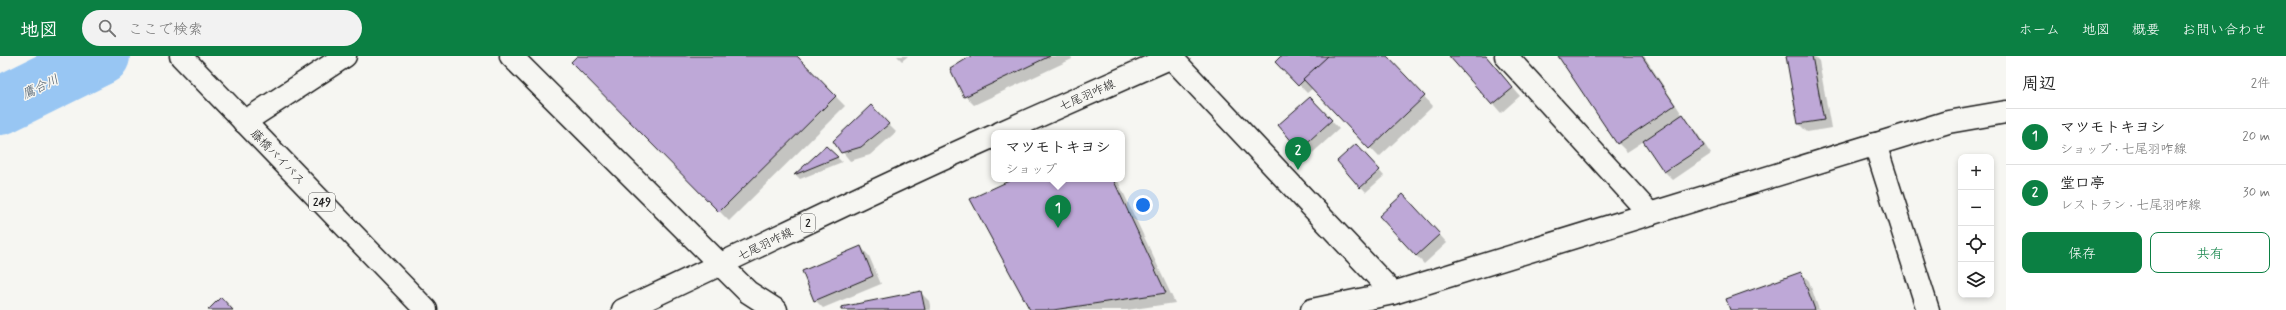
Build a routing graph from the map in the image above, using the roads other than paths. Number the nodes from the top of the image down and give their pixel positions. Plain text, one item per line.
1 (181, 56) edge
2 (345, 56) edge
3 (511, 56) edge
4 (1172, 56) edge
5 (1506, 56) edge
6 (2006, 112) edge
7 (244, 122) junction
8 (1007, 130) edge
9 (991, 137) edge
10 (1875, 144) junction
11 (1650, 214) junction
12 (722, 265) junction
13 (1393, 293) junction
14 (426, 310) edge
15 (623, 310) edge
16 (776, 310) edge
17 (1312, 310) edge
18 (1928, 310) edge

1 - 7 main road, 藤橋バイパス / 249
2 - 7 main road
3 - 12 main road
4 - 8 main road, 七尾羽咋線
4 - 13 main road
5 - 11 main road
6 - 10 main road
7 - 14 main road, 藤橋バイパス / 249
9 - 12 main road, 七尾羽咋線 / 2
10 - 11 main road
10 - 18 main road
11 - 13 main road
12 - 15 main road, 七尾羽咋線 / 2
12 - 16 main road
13 - 17 main road

